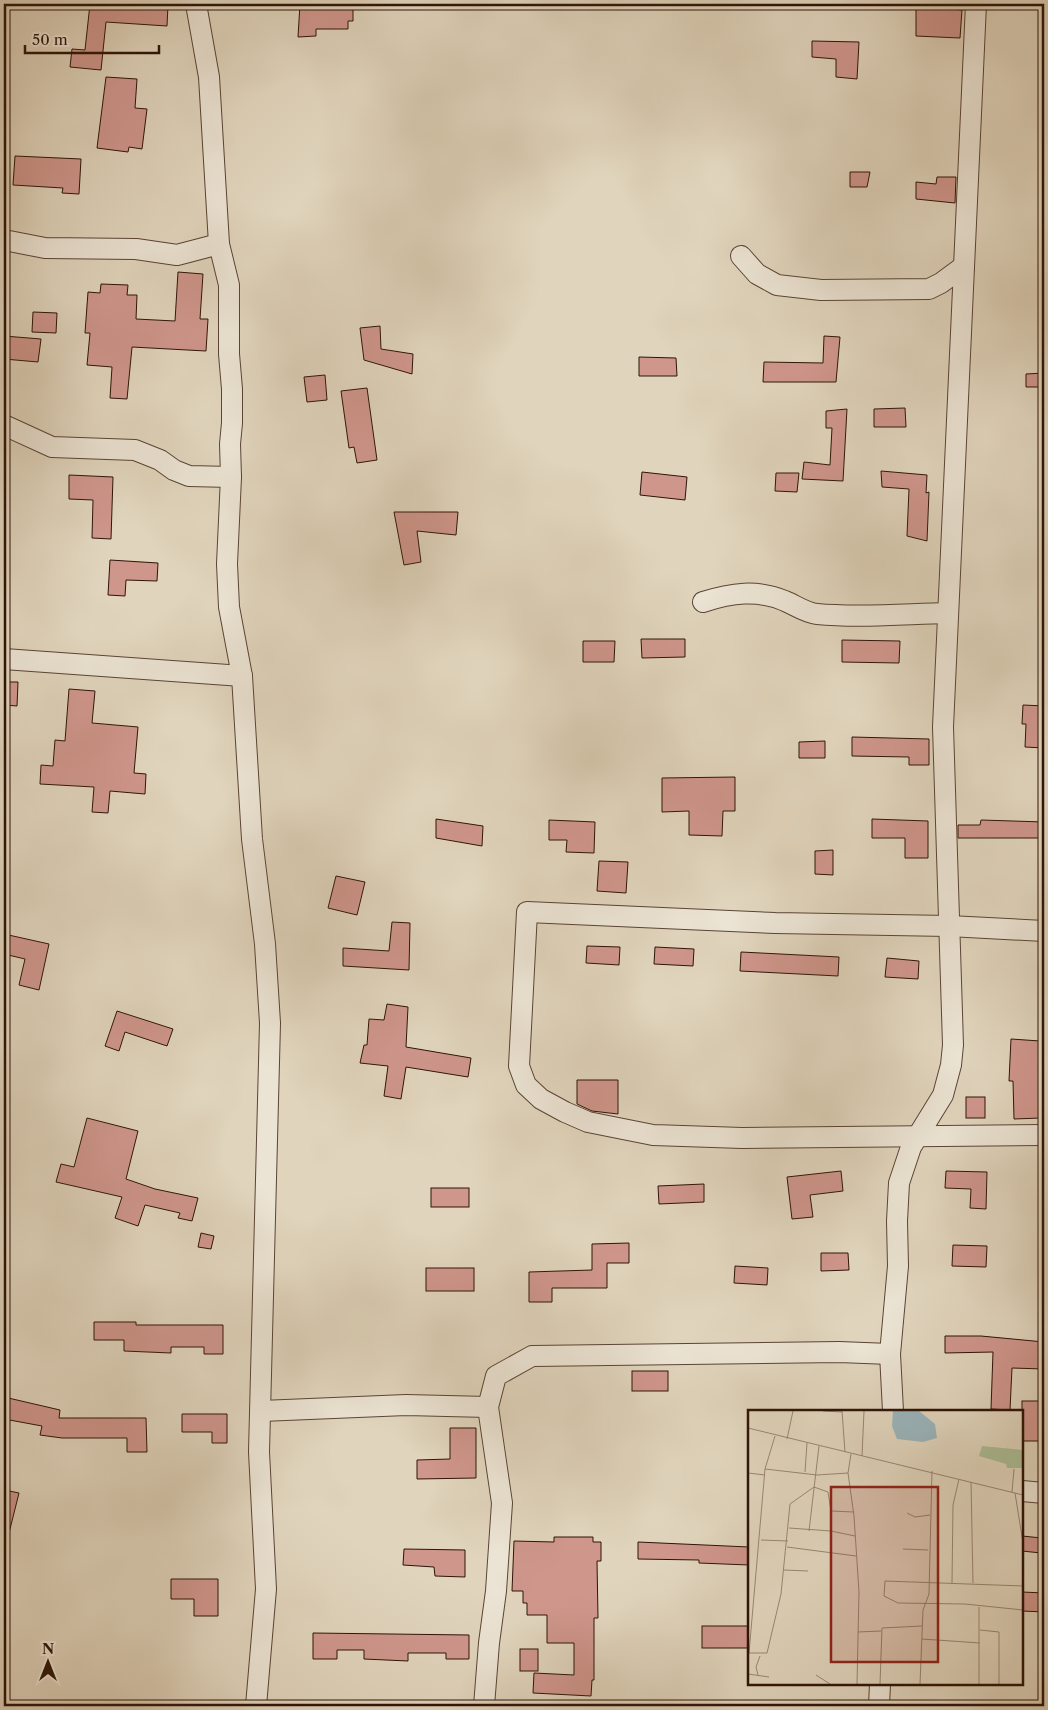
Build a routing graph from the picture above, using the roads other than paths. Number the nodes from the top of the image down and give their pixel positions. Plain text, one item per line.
1 (196, 4) edge
2 (976, 4) edge
3 (4, 240) edge
4 (219, 244) junction
5 (741, 256) dead end
6 (964, 266) junction
7 (4, 425) edge
8 (231, 477) junction
9 (703, 602) dead end
10 (947, 613) junction
11 (4, 659) edge
12 (242, 676) junction
13 (949, 926) junction
14 (1044, 931) edge
15 (1044, 1135) edge
16 (920, 1136) junction
17 (890, 1354) junction
18 (488, 1407) junction
19 (893, 1410) edge
20 (261, 1411) junction
21 (1023, 1491) edge
22 (1044, 1493) edge
23 (880, 1685) edge
24 (256, 1706) edge
25 (484, 1706) edge
26 (879, 1706) edge

1 - 4 street
2 - 6 street
3 - 4 street
4 - 8 street
5 - 6 street
6 - 10 street
7 - 8 street
8 - 12 street
9 - 10 street
10 - 13 street
11 - 12 street
12 - 20 street
13 - 14 street
13 - 16 street
13 - 16 street
15 - 16 street
16 - 17 street
17 - 18 street
17 - 19 street
18 - 20 street
18 - 25 street
20 - 24 street
21 - 22 street
23 - 26 street

